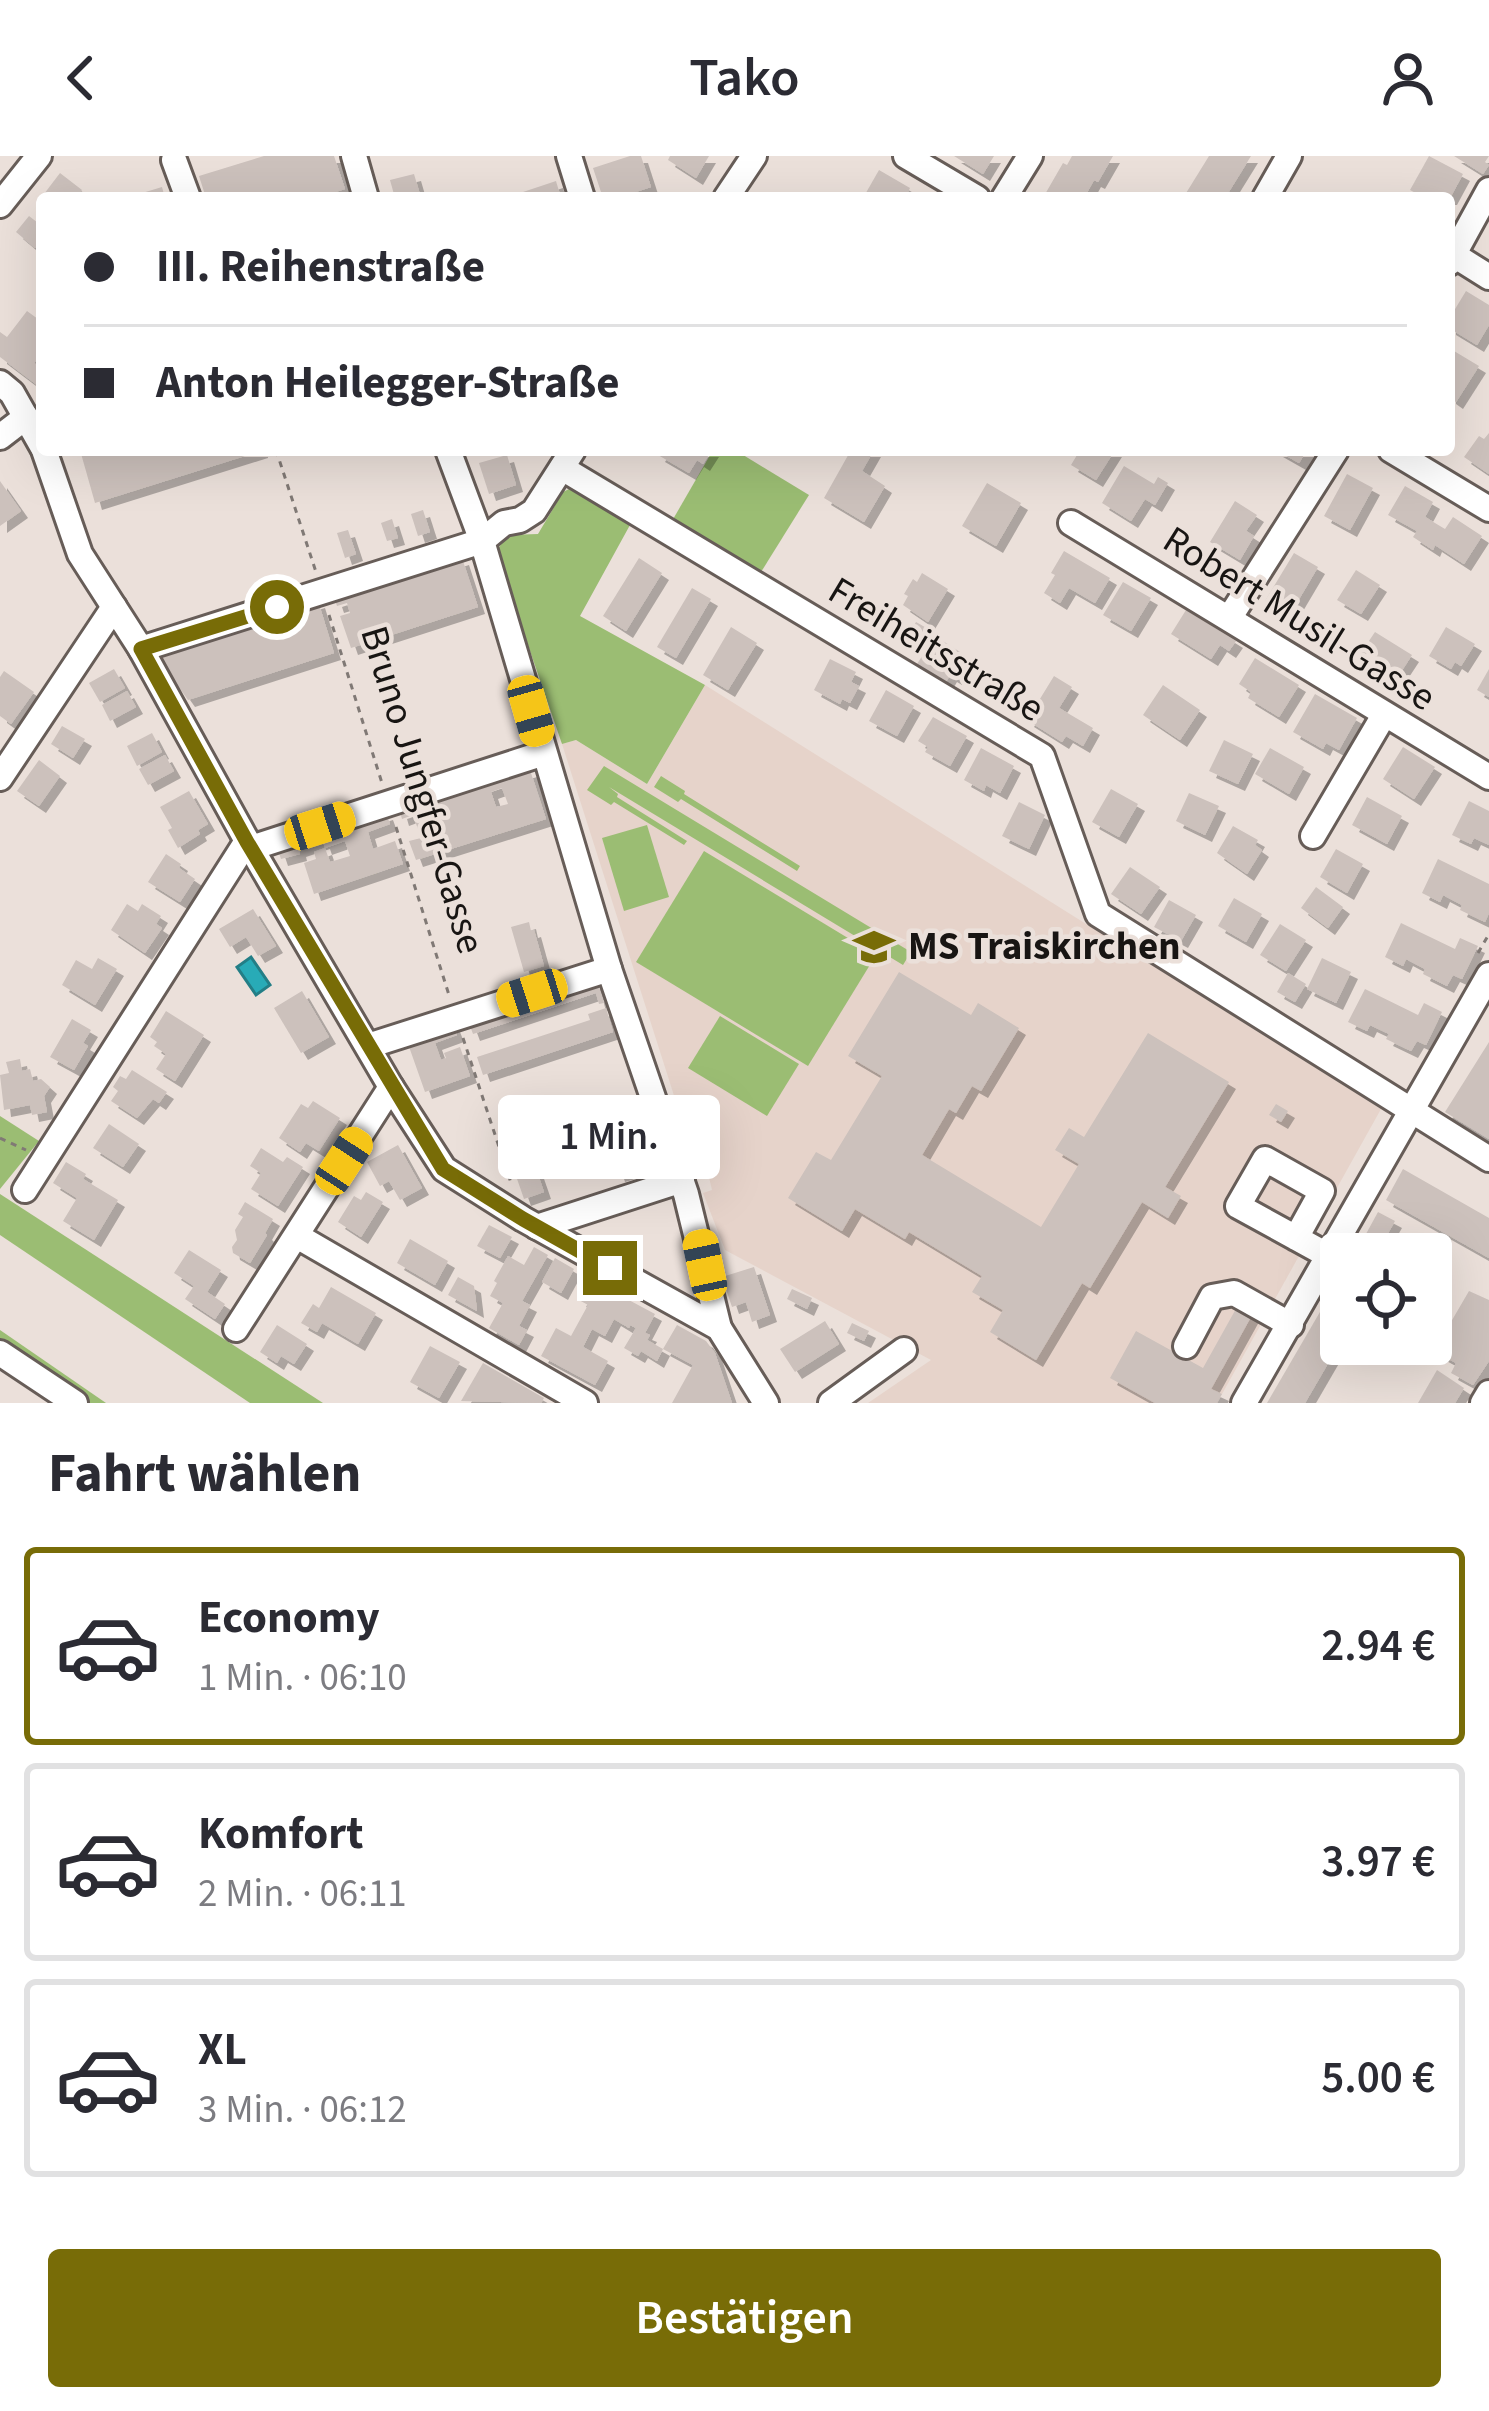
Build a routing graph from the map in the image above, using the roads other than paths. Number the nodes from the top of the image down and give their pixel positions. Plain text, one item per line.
1 (39, 156) edge
2 (354, 156) edge
3 (569, 156) edge
4 (754, 156) edge
5 (907, 156) edge
6 (1030, 156) edge
7 (1289, 156) edge
8 (173, 157) edge
9 (1489, 190) edge
10 (186, 192) edge
11 (364, 192) edge
12 (580, 192) edge
13 (730, 192) edge
14 (967, 192) edge
15 (1008, 192) edge
16 (1268, 192) edge
17 (0, 205) edge
18 (1455, 252) edge
19 (1455, 261) edge
20 (1489, 277) edge
21 (0, 383) edge
22 (26, 417) junction
23 (36, 435) edge
24 (0, 437) edge
25 (46, 456) edge
26 (450, 456) edge
27 (1332, 456) edge
28 (1401, 456) edge
29 (567, 459) edge
30 (1489, 509) edge
31 (1071, 523) dead end
32 (482, 541) junction
33 (114, 607) junction
34 (1230, 617) junction
35 (141, 649) junction
36 (1384, 715) junction
37 (544, 753) junction
38 (1489, 777) edge
39 (0, 778) edge
40 (1312, 836) dead end
41 (249, 845) junction
42 (609, 969) junction
43 (1489, 975) edge
44 (368, 1046) junction
45 (392, 1087) junction
46 (1411, 1111) junction
47 (1489, 1159) edge
48 (682, 1180) junction
49 (25, 1190) dead end
50 (530, 1223) junction
51 (1342, 1233) edge
52 (297, 1236) junction
53 (1295, 1238) dead end
54 (1320, 1251) edge
55 (1320, 1272) edge
56 (1291, 1325) junction
57 (719, 1328) junction
58 (236, 1329) dead end
59 (1186, 1346) dead end
60 (904, 1350) dead end
61 (0, 1353) edge
62 (1489, 1393) edge
63 (75, 1403) edge
64 (585, 1403) edge
65 (766, 1403) edge
66 (830, 1403) edge
67 (1244, 1403) edge
68 (1484, 1403) edge

1 - 17 street
2 - 11 street
3 - 12 street
4 - 13 street
5 - 14 street
6 - 15 street
7 - 16 street
8 - 10 street
9 - 18 street
19 - 20 street
21 - 22 street
22 - 23 street
22 - 24 street
25 - 33 street
26 - 32 street
27 - 34 street
28 - 30 street
29 - 32 street
29 - 46 street, Freiheitsstraße
31 - 34 street, Robert Musil-Gasse
32 - 35 street
32 - 37 street
33 - 35 street
33 - 39 street
34 - 36 street, Robert Musil-Gasse
35 - 41 street
36 - 38 street, Robert Musil-Gasse
36 - 40 street
37 - 41 street
37 - 42 street
41 - 44 street
41 - 49 street
42 - 44 street
42 - 48 street
43 - 46 street
44 - 45 street
45 - 50 street
45 - 52 street
46 - 47 street, Freiheitsstraße
46 - 51 street
48 - 50 street
48 - 57 street
50 - 57 street
52 - 58 street
52 - 64 street
53 - 54 street
55 - 56 street
56 - 59 street
56 - 67 street
57 - 65 street
60 - 66 street
61 - 63 street
62 - 68 street

